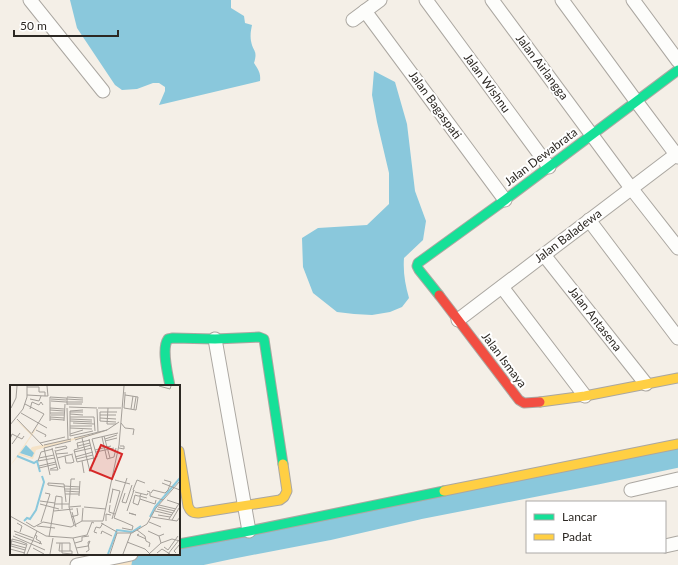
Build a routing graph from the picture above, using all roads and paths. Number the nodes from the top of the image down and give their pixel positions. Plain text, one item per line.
1 (30, 0) edge
2 (380, 0) edge
3 (426, 0) edge
4 (492, 0) edge
5 (562, 0) edge
6 (633, 0) edge
7 (365, 11) junction
8 (353, 20) dead end
9 (678, 61) edge
10 (678, 70) edge
11 (103, 91) dead end
12 (636, 102) junction
13 (592, 134) junction
14 (677, 155) edge
15 (549, 167) junction
16 (632, 188) junction
17 (505, 200) junction
18 (589, 220) junction
19 (678, 248) edge
20 (544, 255) junction
21 (418, 263) joint
22 (502, 287) junction
23 (458, 320) junction
24 (678, 338) edge
25 (215, 339) junction
26 (678, 378) edge
27 (646, 384) junction
28 (170, 385) edge
29 (585, 396) junction
30 (678, 444) edge
31 (180, 458) edge
32 (678, 480) edge
33 (631, 490) dead end
34 (244, 506) junction
35 (249, 531) junction
36 (678, 543) edge
37 (180, 544) edge
38 (666, 546) edge
39 (126, 555) edge
40 (77, 565) edge

1 - 11 street
2 - 7 street
3 - 15 street, Jalan Wishnu
4 - 13 street, Jalan Airlangga
5 - 12 street
6 - 9 street
7 - 8 street
7 - 17 street, Jalan Bagaspati
10 - 12 street, Jalan Dewabrata
12 - 13 street, Jalan Dewabrata
12 - 14 street
13 - 15 street, Jalan Dewabrata
13 - 16 street, Jalan Airlangga
14 - 16 street, Jalan Baladewa
15 - 17 street, Jalan Dewabrata
16 - 18 street, Jalan Baladewa
16 - 19 street, Jalan Airlangga
17 - 21 street, Jalan Dewabrata
18 - 20 street, Jalan Baladewa
18 - 24 street
20 - 22 street, Jalan Baladewa
20 - 27 street, Jalan Antasena
21 - 23 street, Jalan Ismaya
22 - 23 street, Jalan Baladewa
22 - 29 street
23 - 29 street, Jalan Ismaya
25 - 28 street
25 - 34 street
25 - 34 street
26 - 27 street, Jalan Ismaya
27 - 29 street, Jalan Ismaya
30 - 35 street
31 - 34 street
32 - 33 street
34 - 35 street
35 - 37 street
36 - 38 street
39 - 40 street

